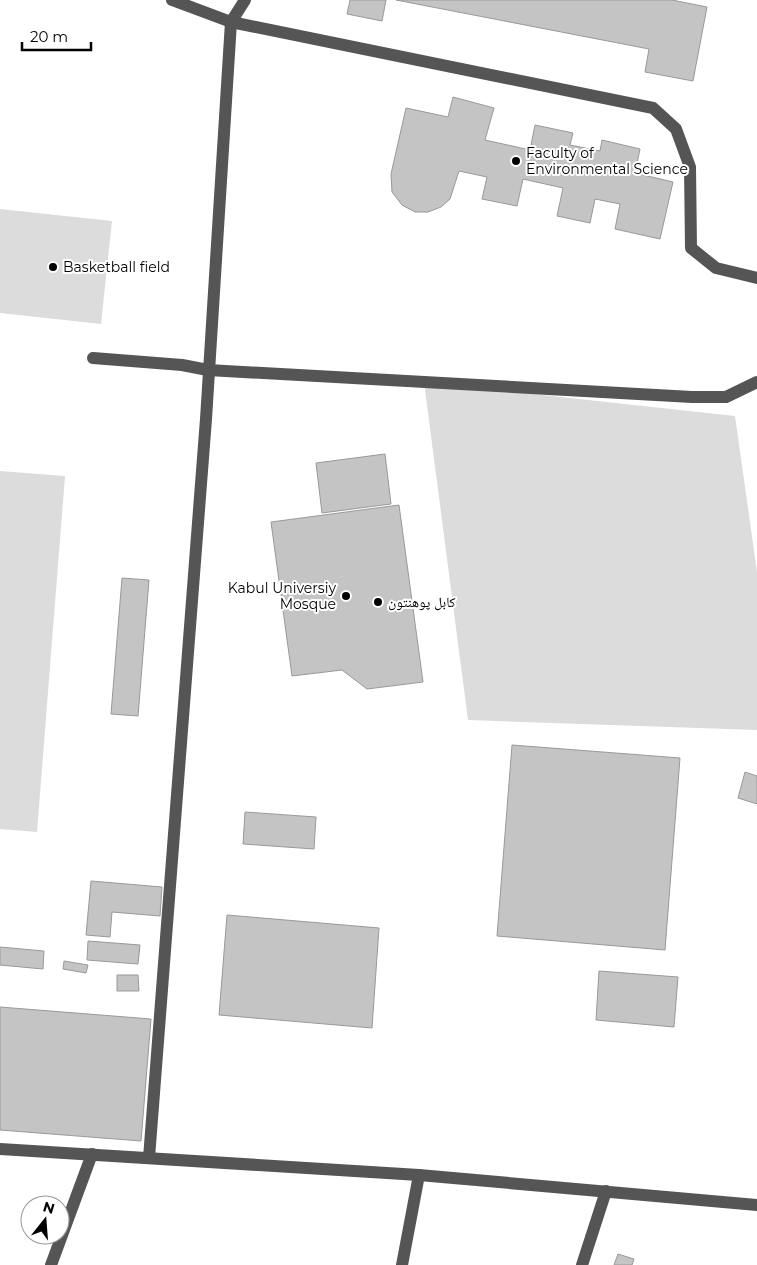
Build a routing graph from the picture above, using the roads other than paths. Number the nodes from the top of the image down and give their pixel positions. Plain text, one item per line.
1 (172, 0) edge
2 (245, 0) edge
3 (231, 22) junction
4 (757, 278) edge
5 (94, 358) dead end
6 (208, 370) junction
7 (757, 382) edge
8 (0, 1149) edge
9 (92, 1154) junction
10 (149, 1158) junction
11 (419, 1175) junction
12 (606, 1191) junction
13 (757, 1205) edge
14 (51, 1265) edge
15 (402, 1265) edge
16 (582, 1265) edge

1 - 3 street
2 - 3 street
3 - 4 street
3 - 6 street
5 - 6 street
6 - 7 street
6 - 10 street
8 - 9 street
9 - 10 street
9 - 14 street
10 - 11 street
11 - 12 street
11 - 15 street
12 - 13 street
12 - 16 street

